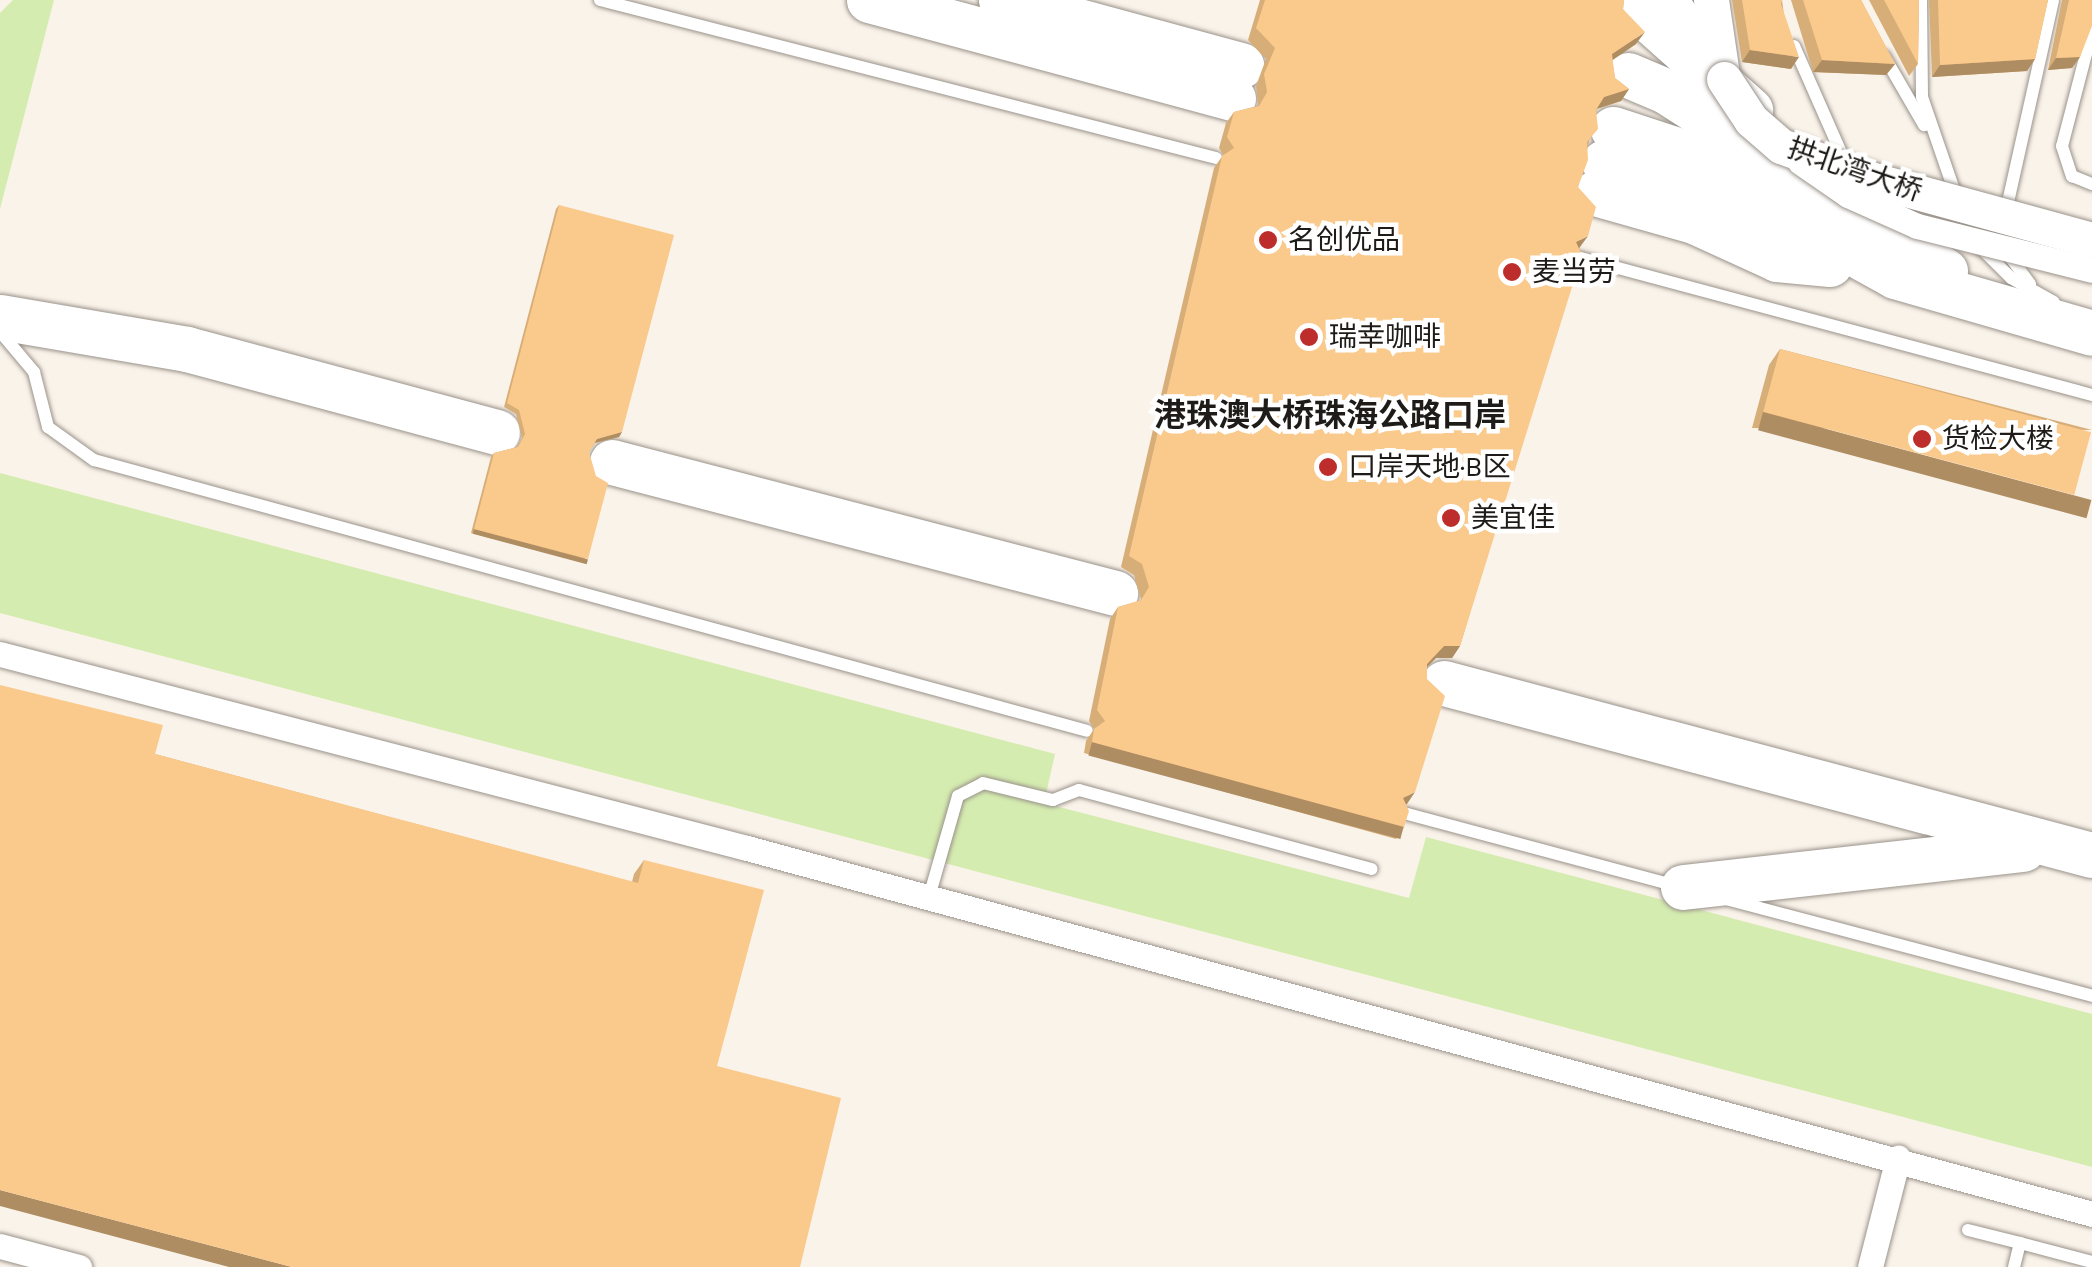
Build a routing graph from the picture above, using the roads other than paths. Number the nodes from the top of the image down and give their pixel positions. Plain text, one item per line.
1 (600, 0) edge
2 (868, 0) edge
3 (1001, 0) edge
4 (1118, 0) edge
5 (1712, 0) edge
6 (1921, 0) edge
7 (2053, 0) edge
8 (2092, 31) edge
9 (1644, 32) edge
10 (1790, 34) edge
11 (1872, 34) edge
12 (1241, 66) junction
13 (1737, 94) junction
14 (1935, 144) junction
15 (1781, 146) junction
16 (1216, 158) dead end
17 (2092, 184) edge
18 (1870, 214) junction
19 (2092, 240) edge
20 (1577, 257) edge
21 (2092, 270) edge
22 (1950, 286) junction
23 (2042, 296) junction
24 (0, 317) edge
25 (2092, 322) edge
26 (0, 332) edge
27 (2092, 332) edge
28 (2092, 395) edge
29 (498, 432) dead end
30 (612, 462) dead end
31 (1115, 593) dead end
32 (0, 654) edge
33 (1444, 683) dead end
34 (1088, 730) dead end
35 (1404, 812) edge
36 (2083, 852) edge
37 (1372, 869) dead end
38 (1683, 887) junction
39 (929, 897) junction
40 (2092, 996) edge
41 (1898, 1158) junction
42 (2092, 1214) edge
43 (1968, 1230) dead end
44 (2020, 1243) junction
45 (0, 1246) edge
46 (2092, 1262) edge
47 (79, 1267) edge
48 (1870, 1267) edge
49 (2014, 1267) edge

1 - 16 lane
2 - 12 highway
3 - 12 highway
4 - 12 highway
5 - 13 main road, 拱北湾大桥
6 - 14 lane
7 - 23 lane
8 - 17 lane
9 - 13 highway
9 - 22 highway
10 - 18 lane
11 - 14 lane
13 - 15 main road, 拱北湾大桥, bridge
13 - 18 highway
14 - 23 lane
15 - 19 main road, 拱北湾大桥, bridge
15 - 21 street, bridge
18 - 22 highway
20 - 28 lane
22 - 22 highway
22 - 27 highway
23 - 25 lane
24 - 29 highway
26 - 34 lane
30 - 31 highway
32 - 39 street
33 - 36 highway
35 - 38 lane
36 - 38 highway
37 - 39 lane
38 - 40 lane
39 - 41 street
41 - 42 street
41 - 48 street
43 - 44 lane
44 - 46 lane
44 - 49 lane
45 - 47 street

